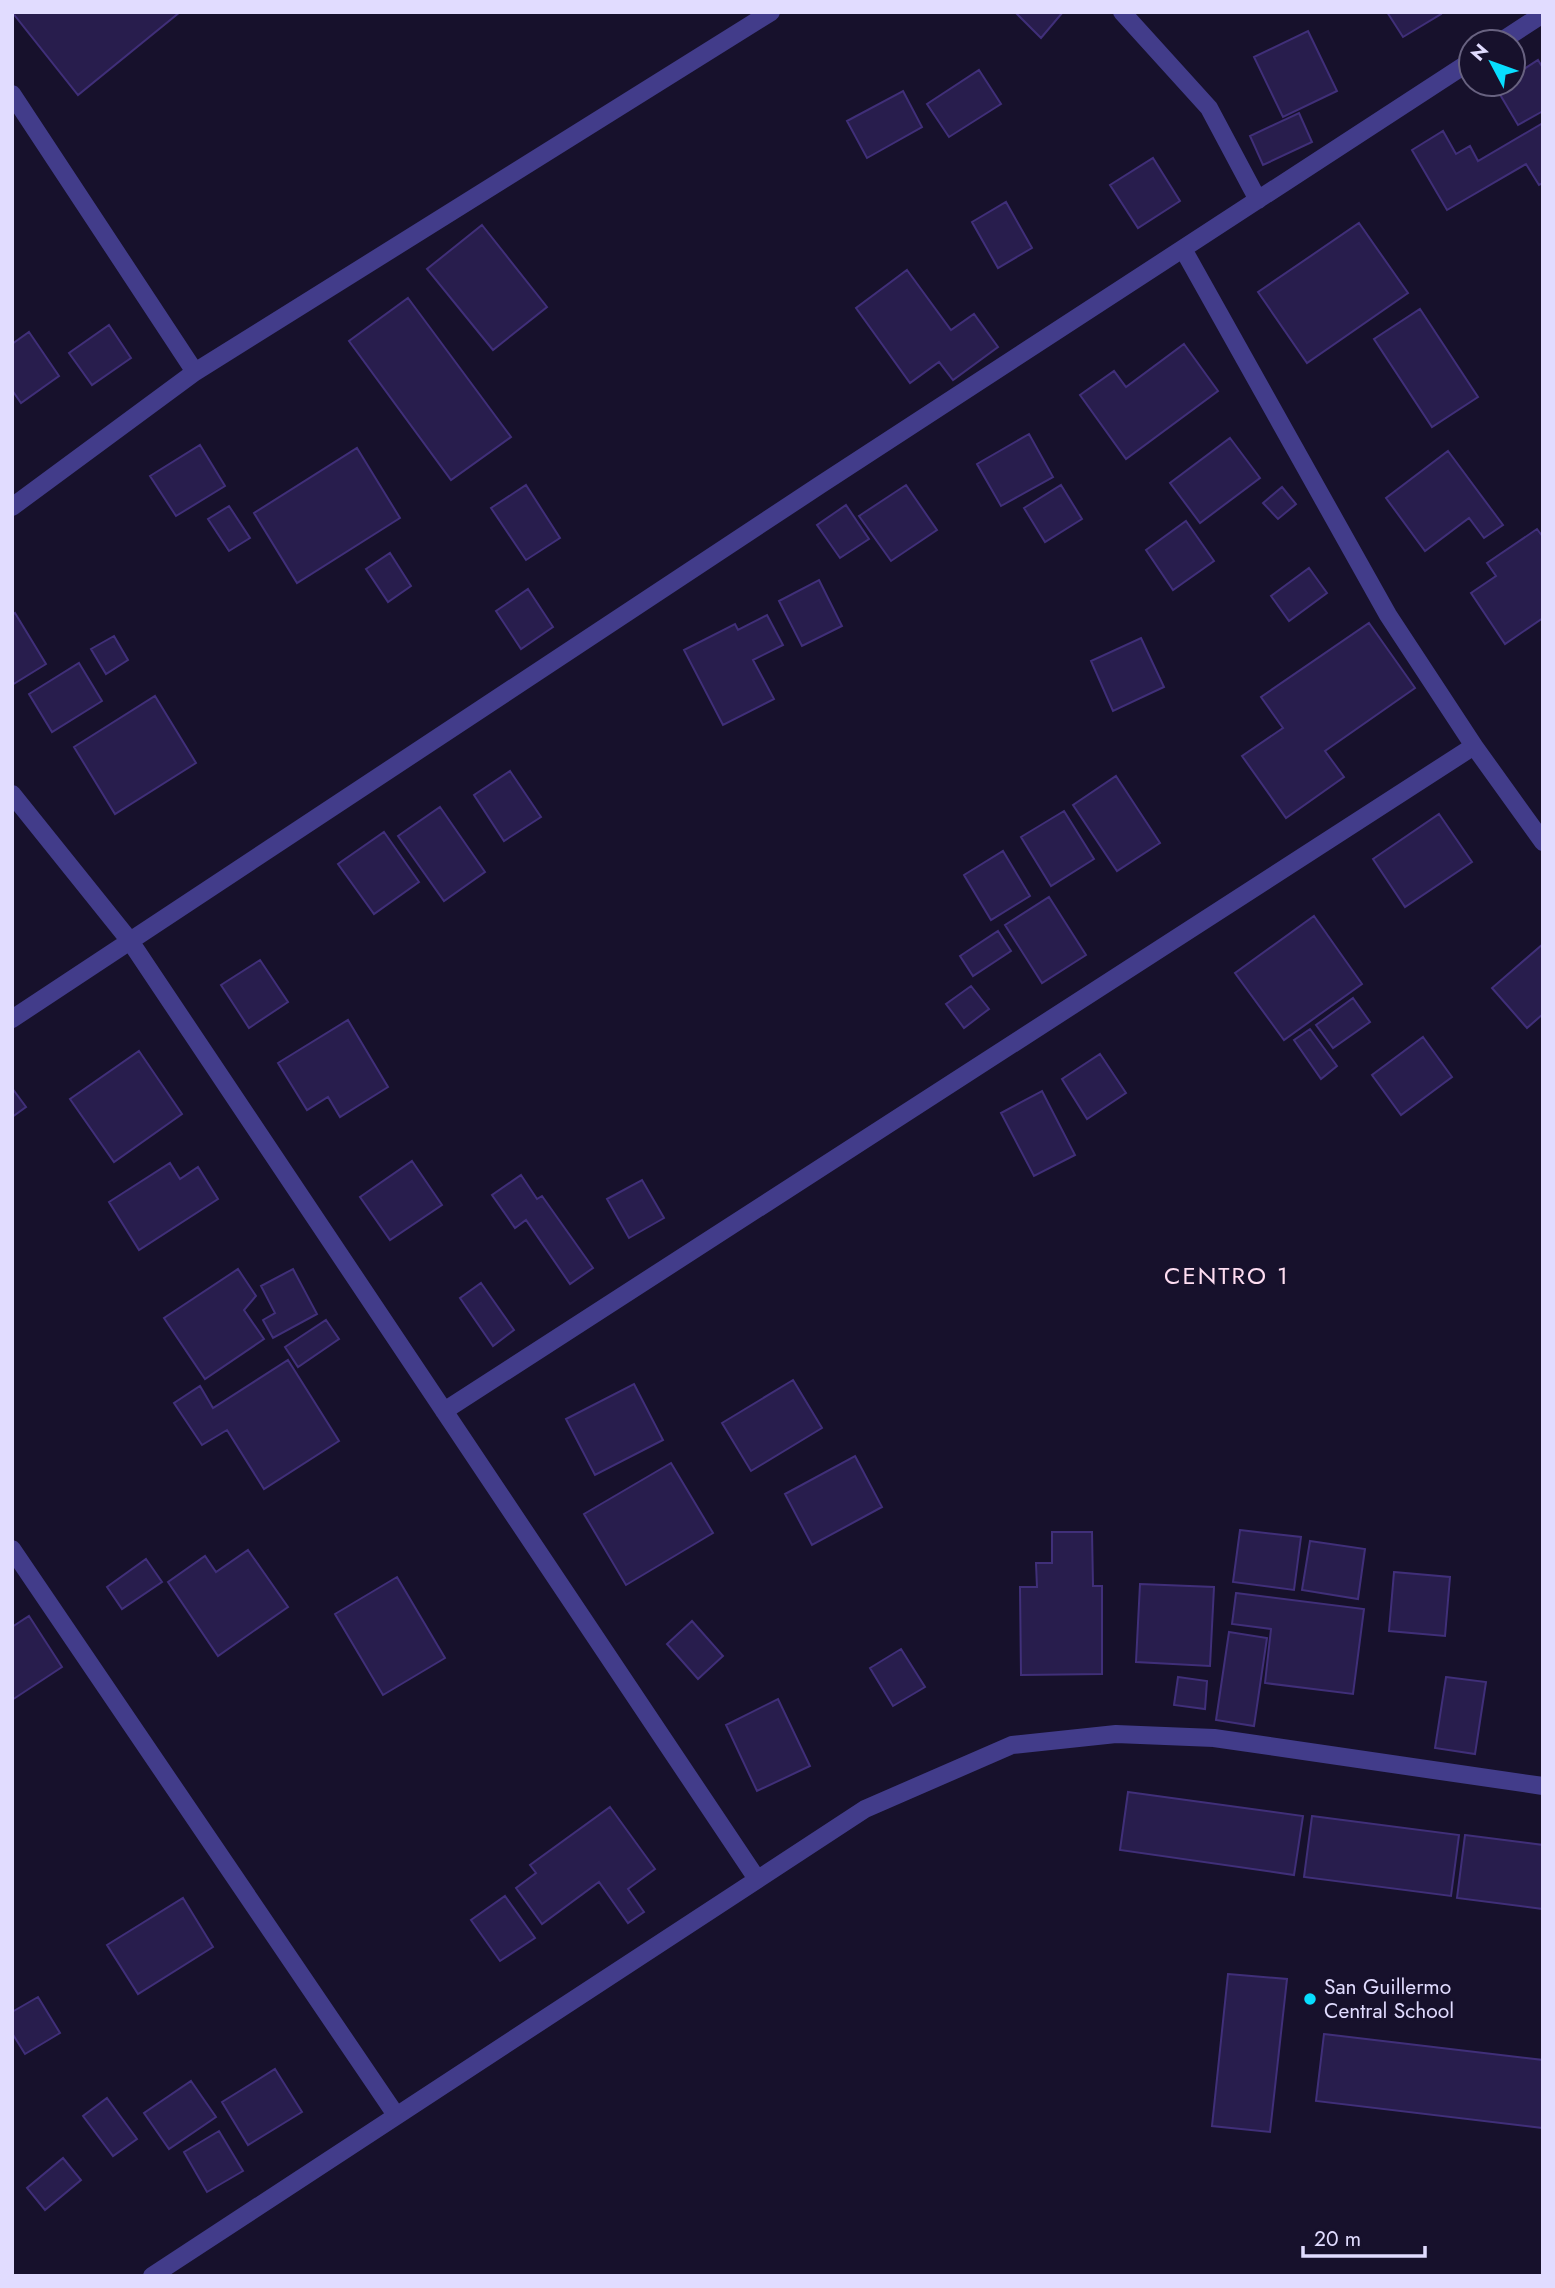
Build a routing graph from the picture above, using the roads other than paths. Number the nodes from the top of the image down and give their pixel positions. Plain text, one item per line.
1 (771, 12) edge
2 (1122, 12) edge
3 (1543, 15) edge
4 (1522, 28) edge
5 (1457, 70) edge
6 (12, 94) edge
7 (1258, 200) junction
8 (1183, 249) junction
9 (195, 372) junction
10 (12, 507) edge
11 (1474, 747) junction
12 (12, 794) edge
13 (1543, 842) edge
14 (130, 941) junction
15 (12, 1019) edge
16 (444, 1411) junction
17 (12, 1549) edge
18 (1543, 1786) edge
19 (757, 1880) junction
20 (396, 2115) junction
21 (152, 2276) edge

1 - 9 street
2 - 7 street
3 - 4 street
5 - 7 street
6 - 9 street
7 - 8 street
8 - 11 street
8 - 14 street
9 - 10 street
11 - 13 street
11 - 16 street
12 - 14 street
14 - 15 street
14 - 16 street
16 - 19 street
17 - 20 street
18 - 19 street
19 - 20 street
20 - 21 street

